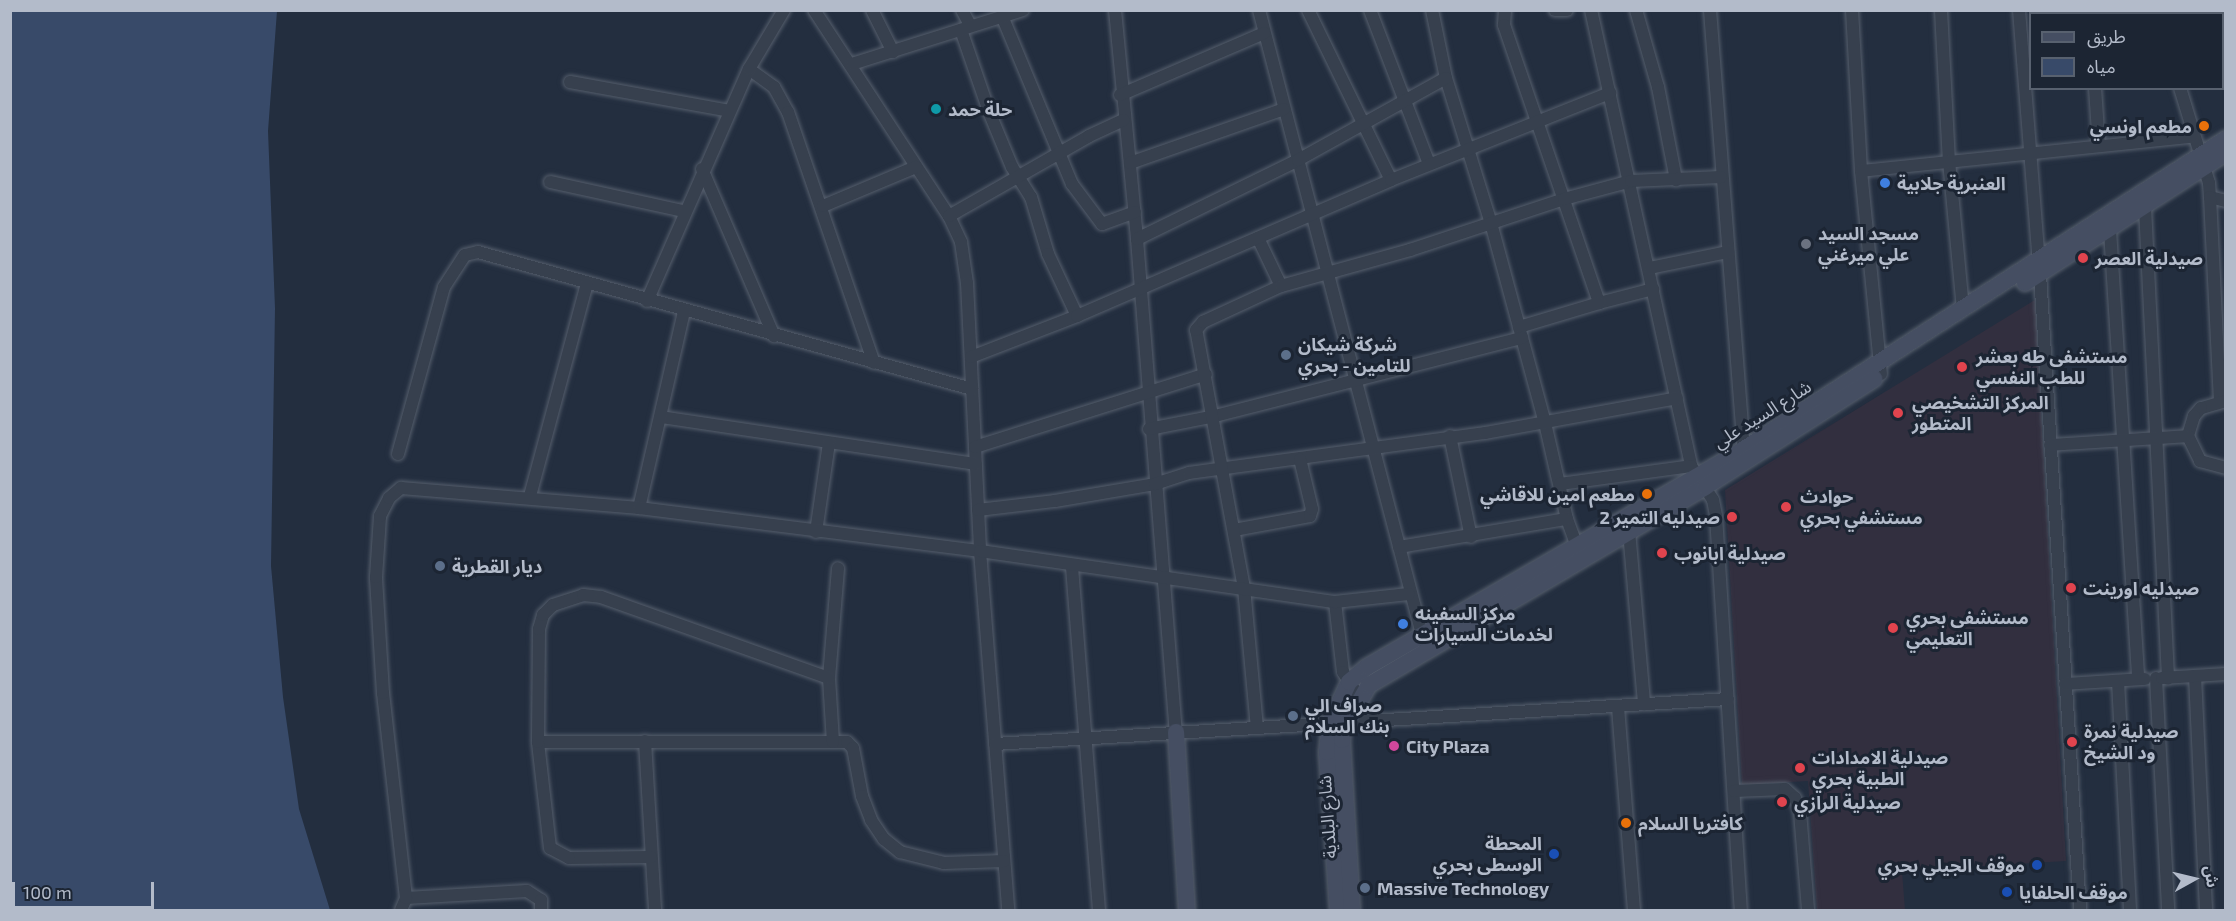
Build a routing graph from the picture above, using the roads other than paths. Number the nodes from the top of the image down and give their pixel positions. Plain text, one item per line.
1 (784, 10) edge
2 (814, 10) edge
3 (872, 10) edge
4 (962, 10) edge
5 (1023, 10) edge
6 (1115, 10) edge
7 (1259, 10) edge
8 (1308, 10) edge
9 (1370, 10) edge
10 (1432, 10) edge
11 (1504, 10) edge
12 (1555, 10) edge
13 (1567, 10) edge
14 (1591, 10) edge
15 (1636, 10) edge
16 (1710, 10) edge
17 (1852, 10) edge
18 (1941, 10) edge
19 (2019, 10) edge
20 (1002, 16) junction
21 (965, 28) junction
22 (1264, 33) junction
23 (893, 52) junction
24 (852, 64) junction
25 (749, 69) junction
26 (1446, 78) junction
27 (570, 82) dead end
28 (2095, 90) edge
29 (2180, 90) edge
30 (1610, 93) junction
31 (1120, 95) junction
32 (1405, 100) junction
33 (1284, 109) junction
34 (729, 111) junction
35 (1123, 120) junction
36 (1364, 122) junction
37 (1538, 124) junction
38 (2192, 137) junction
39 (2226, 139) edge
40 (2099, 146) junction
41 (1469, 149) junction
42 (1059, 153) junction
43 (2028, 153) junction
44 (2226, 153) edge
45 (1299, 160) junction
46 (1949, 161) junction
47 (2202, 162) junction
48 (1130, 163) junction
49 (1430, 164) junction
50 (916, 167) junction
51 (702, 169) junction
52 (1861, 171) junction
53 (1721, 177) junction
54 (1020, 178) junction
55 (1391, 180) junction
56 (1676, 180) junction
57 (1631, 181) junction
58 (550, 182) dead end
59 (2210, 197) junction
60 (1564, 199) junction
61 (2226, 201) edge
62 (823, 206) junction
63 (2145, 207) junction
64 (683, 211) junction
65 (1135, 212) junction
66 (1312, 215) junction
67 (949, 216) junction
68 (1491, 223) junction
69 (2110, 230) junction
70 (1258, 238) junction
71 (1137, 239) junction
72 (1728, 252) junction
73 (1650, 267) junction
74 (2039, 267) junction
75 (1326, 272) junction
76 (587, 284) junction
77 (1281, 286) junction
78 (1141, 288) junction
79 (1653, 289) junction
80 (647, 301) junction
81 (1599, 303) junction
82 (1963, 309) junction
83 (684, 311) junction
84 (1077, 316) junction
85 (1520, 332) junction
86 (774, 336) junction
87 (971, 357) junction
88 (874, 363) junction
89 (1879, 369) junction
90 (1206, 374) junction
91 (1353, 380) junction
92 (972, 389) junction
93 (1148, 396) junction
94 (1677, 398) junction
95 (2223, 401) edge
96 (1215, 416) junction
97 (661, 417) junction
98 (1545, 423) junction
99 (1149, 429) junction
100 (1450, 436) junction
101 (2188, 436) junction
102 (2159, 437) junction
103 (2123, 440) junction
104 (829, 443) junction
105 (2050, 445) junction
106 (975, 447) junction
107 (1373, 447) junction
108 (1744, 449) junction
109 (398, 454) dead end
110 (1300, 459) junction
111 (976, 464) junction
112 (2226, 468) edge
113 (1221, 471) junction
114 (1698, 476) junction
115 (1155, 484) junction
116 (1560, 484) junction
117 (530, 496) junction
118 (639, 508) junction
119 (978, 510) junction
120 (1567, 519) junction
121 (1234, 530) junction
122 (1629, 531) junction
123 (816, 532) junction
124 (1471, 537) junction
125 (1577, 546) junction
126 (1399, 547) junction
127 (980, 551) junction
128 (1072, 567) junction
129 (838, 568) dead end
130 (1164, 579) junction
131 (1244, 588) junction
132 (1409, 594) junction
133 (1335, 602) junction
134 (1424, 643) junction
135 (2226, 674) edge
136 (2194, 676) junction
137 (829, 678) junction
138 (2162, 678) junction
139 (2138, 679) junction
140 (2118, 681) junction
141 (1349, 682) junction
142 (2065, 684) junction
143 (1359, 697) junction
144 (1728, 699) junction
145 (1644, 704) junction
146 (1618, 707) junction
147 (1330, 723) junction
148 (1347, 723) junction
149 (1257, 728) junction
150 (1176, 732) junction
151 (1086, 740) junction
152 (645, 741) junction
153 (538, 742) junction
154 (833, 742) junction
155 (995, 744) junction
156 (1734, 791) junction
157 (651, 857) junction
158 (1004, 861) junction
159 (1344, 879) junction
160 (406, 898) junction
161 (401, 910) edge
162 (541, 910) edge
163 (655, 910) edge
164 (1008, 910) edge
165 (1099, 910) edge
166 (1187, 910) edge
167 (1338, 910) edge
168 (1352, 910) edge
169 (1634, 910) edge
170 (1741, 910) edge
171 (1808, 910) edge
172 (2080, 910) edge
173 (2130, 910) edge
174 (2168, 910) edge
175 (2206, 910) edge

1 - 25 street
2 - 24 street
3 - 23 street
4 - 21 street
5 - 20 street
6 - 31 street
7 - 22 street
8 - 36 street
9 - 32 street
10 - 26 street
11 - 37 street
12 - 13 street
14 - 30 street
15 - 56 street
16 - 53 street
17 - 52 street
18 - 46 street
19 - 43 street
20 - 21 street
20 - 42 street
21 - 23 street
21 - 54 street
22 - 31 street
22 - 33 street
23 - 24 street
24 - 50 street
25 - 34 street
25 - 62 street
26 - 32 street
26 - 41 street
27 - 34 street
28 - 40 street
29 - 38 street
30 - 37 street
30 - 57 street
31 - 35 street
32 - 36 street
32 - 49 street
33 - 45 street
33 - 48 street
34 - 51 street
35 - 42 street
35 - 48 street
36 - 45 street
36 - 55 street
37 - 41 street
37 - 60 street
38 - 40 street
38 - 47 street
39 - 47 main road, شارع السيد علي
40 - 43 street
41 - 49 street
41 - 68 street
42 - 54 street
42 - 65 street
43 - 46 street
43 - 74 street
44 - 47 main road, شارع السيد علي
45 - 66 street
45 - 71 street
46 - 52 street
46 - 82 street
47 - 59 street
47 - 63 main road, شارع السيد علي
47 - 74 main road, شارع السيد علي
48 - 65 street
49 - 55 street
50 - 62 street
50 - 67 street
51 - 64 street
51 - 86 street
52 - 89 street
53 - 56 street
53 - 72 street
54 - 67 street
54 - 84 street
55 - 66 street
56 - 57 street
57 - 60 street
57 - 73 street
58 - 64 street
59 - 61 street
59 - 95 street
60 - 68 street
60 - 81 street
62 - 88 street
63 - 69 main road, شارع السيد علي
63 - 102 street
64 - 80 street
65 - 71 street
66 - 70 street
66 - 75 street
67 - 87 street
68 - 75 street
68 - 85 street
69 - 74 main road, شارع السيد علي
69 - 103 street
70 - 77 street
70 - 78 street
71 - 78 street
72 - 73 street
72 - 108 street
73 - 79 street
74 - 82 main road, شارع السيد علي
74 - 89 main road, شارع السيد علي
74 - 105 street
75 - 77 street
75 - 91 street
76 - 80 street
76 - 109 street
76 - 117 street
77 - 90 street
78 - 84 street
78 - 93 street
79 - 81 street
79 - 94 street
80 - 83 street
81 - 85 street
82 - 89 main road, شارع السيد علي
83 - 86 street
83 - 97 street
84 - 87 street
85 - 91 street
85 - 98 street
86 - 88 street
87 - 92 street
88 - 92 street
89 - 108 main road, شارع السيد علي
89 - 114 main road, شارع السيد علي
90 - 93 street
90 - 96 street
91 - 96 street
91 - 107 street
92 - 106 street
93 - 99 street
93 - 106 street
94 - 98 street
94 - 114 street
95 - 101 street
96 - 99 street
96 - 113 street
97 - 104 street
97 - 118 street
98 - 100 street
98 - 116 street
99 - 115 street
100 - 107 street
100 - 124 street
101 - 102 street
101 - 112 street
102 - 103 street
102 - 138 street
103 - 105 street
103 - 139 street
104 - 111 street
104 - 123 street
105 - 142 street
106 - 111 street
107 - 110 street
107 - 126 street
108 - 114 main road, شارع السيد علي
110 - 113 street
110 - 121 street
111 - 119 street
113 - 115 street
113 - 121 street
114 - 116 street
114 - 122 main road, شارع السيد علي
114 - 125 main road, شارع السيد علي
114 - 144 street
115 - 119 street
115 - 130 street
116 - 120 street
117 - 118 street
117 - 160 street
118 - 123 street
119 - 127 street
120 - 124 street
120 - 125 street
121 - 131 street
122 - 134 main road, شارع السيد علي
122 - 145 street
123 - 127 street
124 - 126 street
125 - 134 main road, شارع السيد علي
126 - 132 street
127 - 128 street
127 - 155 street
128 - 130 street
128 - 151 street
129 - 137 street
130 - 131 street
130 - 150 street
131 - 133 street
131 - 149 street
132 - 133 street
132 - 134 street
133 - 141 street
134 - 141 main road, شارع السيد علي
134 - 143 main road, شارع السيد علي
135 - 136 street
136 - 138 street
136 - 175 street
137 - 153 street
137 - 154 street
138 - 139 street
138 - 174 street
139 - 140 street
140 - 142 street
140 - 173 street
141 - 143 street
141 - 147 main road, شارع السيد علي
142 - 172 street
143 - 148 main road, شارع السيد علي
144 - 145 street
144 - 156 street
145 - 146 street
146 - 148 street
146 - 169 street
147 - 148 street
147 - 149 street
147 - 159 main road, شارع البلدية
148 - 159 main road, شارع البلدية
149 - 150 street
150 - 151 street
150 - 166 main road
151 - 155 street
151 - 165 street
152 - 153 street
152 - 154 street
152 - 157 street
153 - 157 street
154 - 158 street
155 - 158 street
156 - 170 street
156 - 171 street
157 - 163 street
158 - 164 street
159 - 167 main road, شارع البلدية
159 - 168 main road, شارع البلدية
160 - 161 street
160 - 162 street

